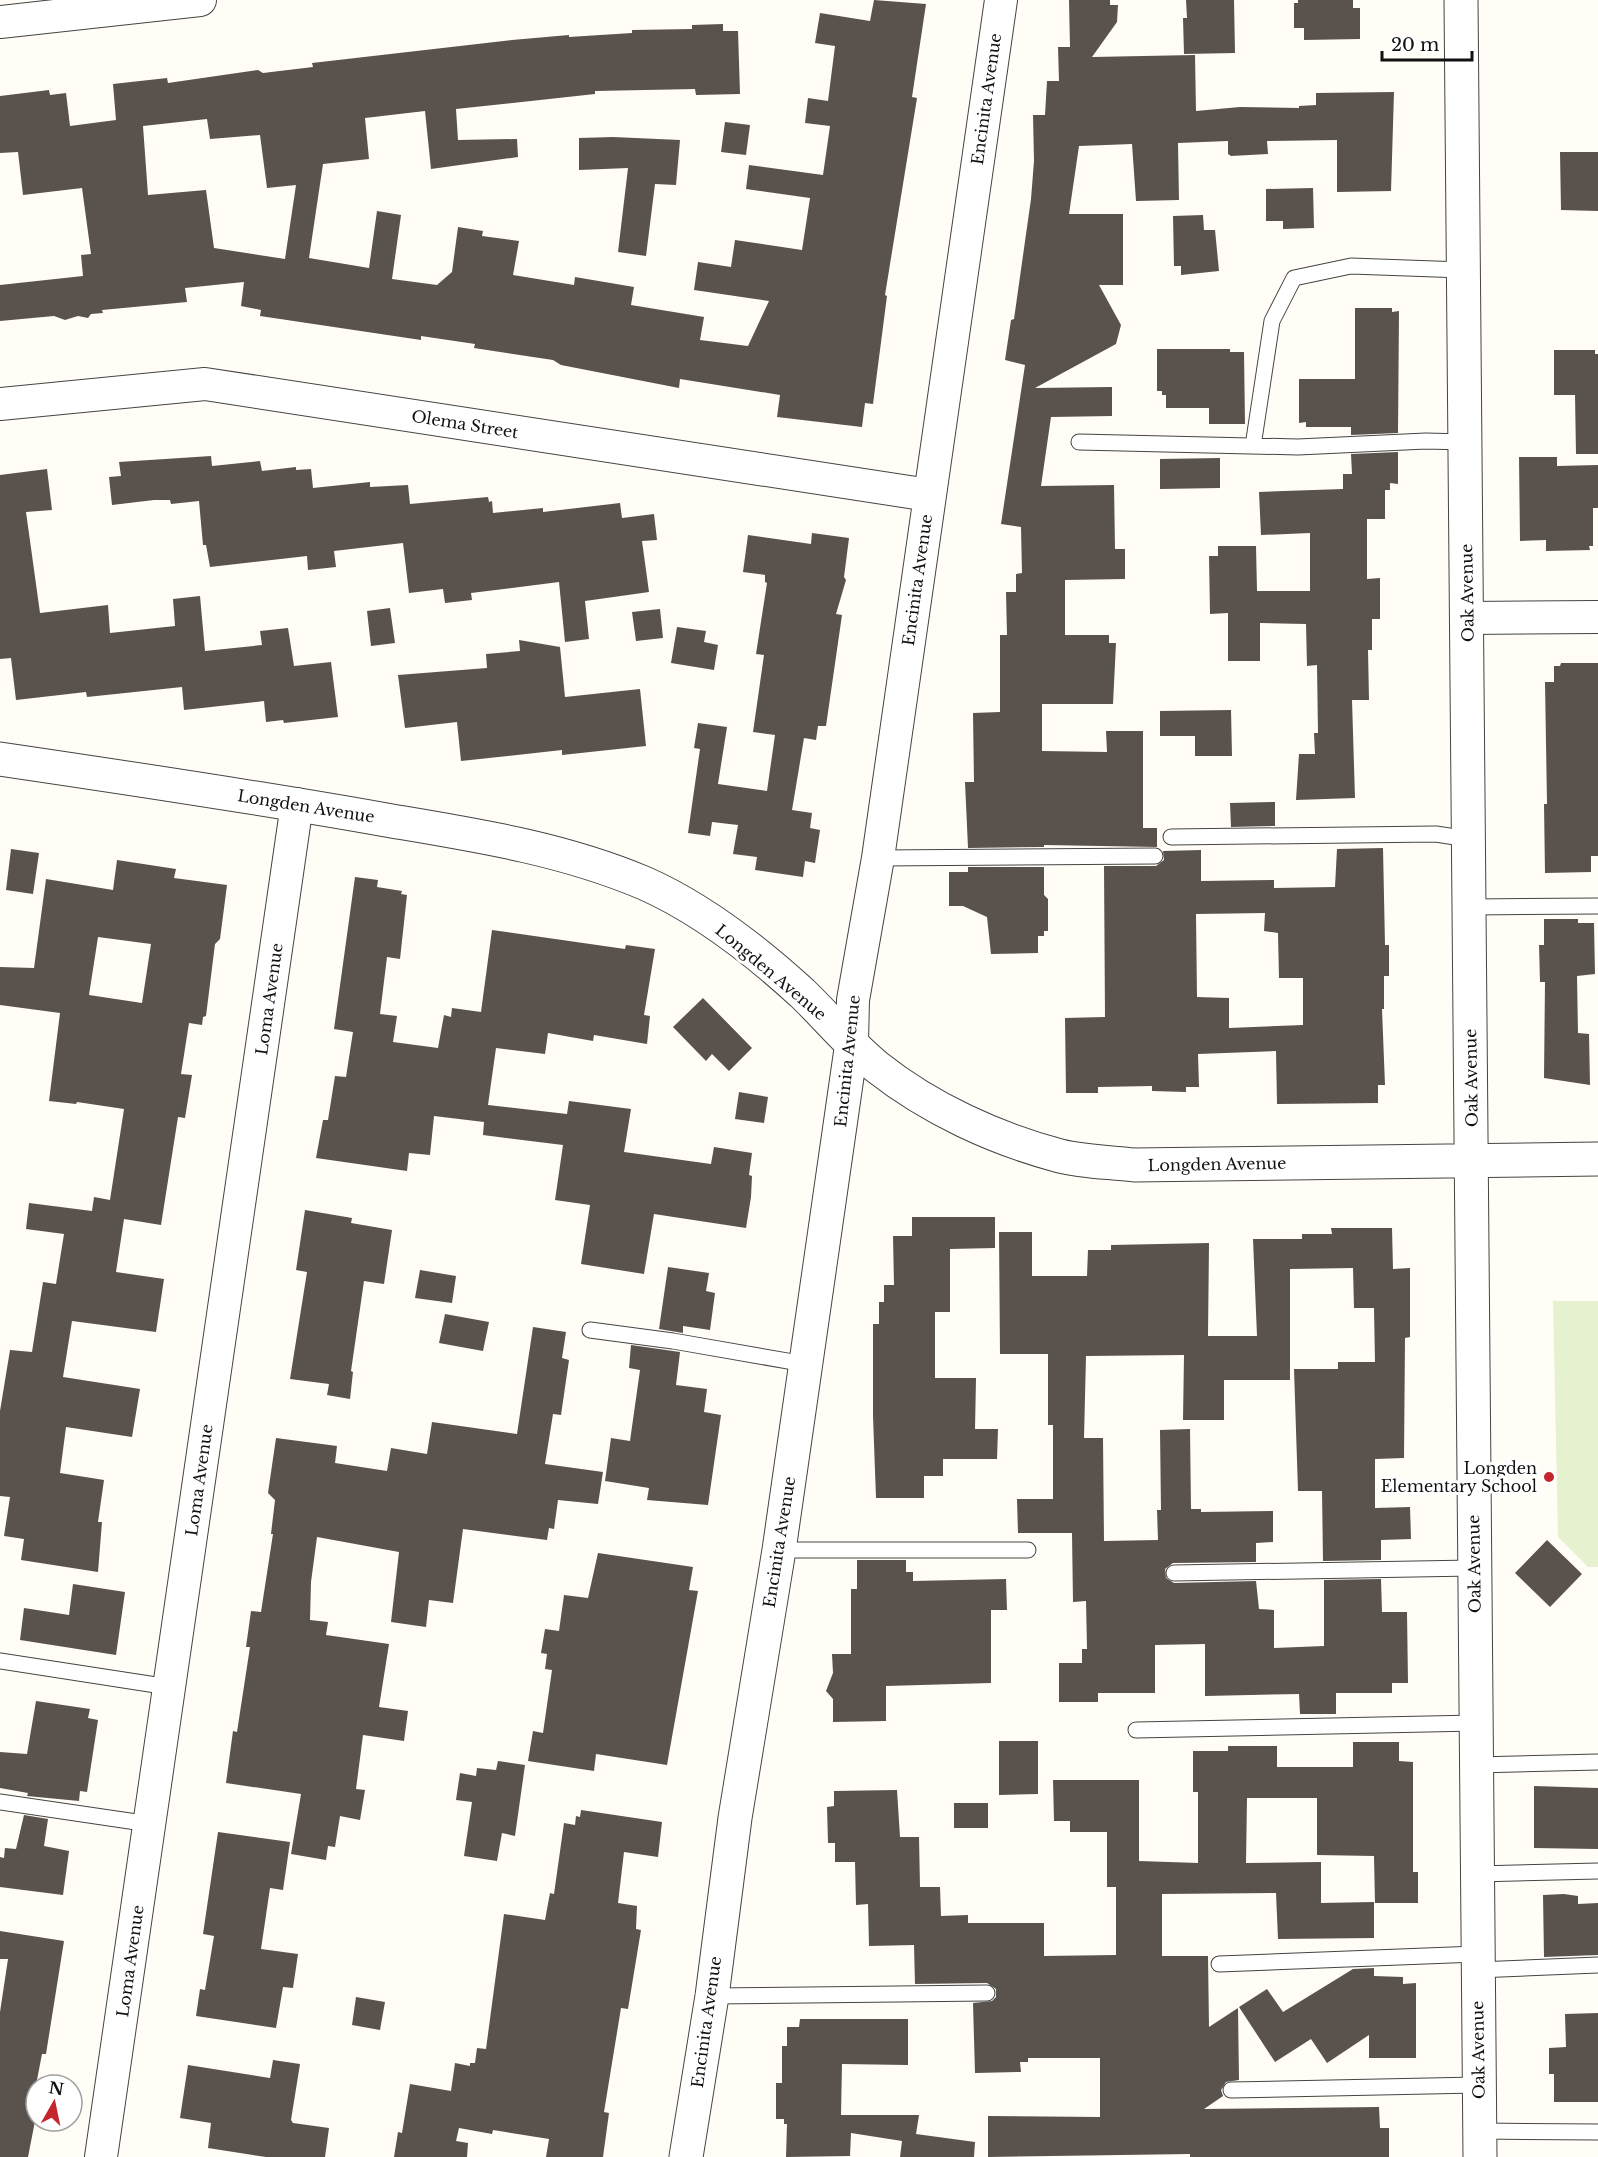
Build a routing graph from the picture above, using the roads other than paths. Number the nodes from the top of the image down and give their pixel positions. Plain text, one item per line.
1 (200, 0) edge
2 (1001, 0) edge
3 (1461, 0) edge
4 (0, 22) edge
5 (1463, 270) junction
6 (0, 404) edge
7 (1079, 442) dead end
8 (1465, 442) junction
9 (1253, 446) junction
10 (929, 495) junction
11 (1598, 617) edge
12 (1467, 618) junction
13 (0, 759) edge
14 (297, 804) junction
15 (1171, 837) dead end
16 (1468, 839) junction
17 (1155, 856) dead end
18 (878, 858) junction
19 (1598, 906) edge
20 (1469, 907) junction
21 (852, 1042) junction
22 (1598, 1159) edge
23 (1471, 1161) junction
24 (590, 1330) dead end
25 (805, 1364) junction
26 (779, 1550) junction
27 (1028, 1550) dead end
28 (1473, 1568) junction
29 (1174, 1574) dead end
30 (0, 1661) edge
31 (169, 1687) junction
32 (1476, 1723) junction
33 (1136, 1730) dead end
34 (1598, 1762) edge
35 (1476, 1765) junction
36 (0, 1802) edge
37 (150, 1824) junction
38 (1598, 1871) edge
39 (1476, 1874) junction
40 (1477, 1962) junction
41 (1219, 1964) dead end
42 (1598, 1965) edge
43 (987, 1993) dead end
44 (712, 1996) junction
45 (1477, 2085) junction
46 (1232, 2090) dead end
47 (1598, 2132) edge
48 (1480, 2144) edge
49 (101, 2157) edge
50 (686, 2157) edge

1 - 4 street
2 - 10 street, Encinita Avenue
3 - 5 street, Oak Avenue
5 - 8 street, Oak Avenue
5 - 9 lane
6 - 10 street, Olema Street
7 - 9 lane
8 - 9 lane
8 - 12 street, Oak Avenue
10 - 18 street, Encinita Avenue
11 - 12 street
12 - 16 street, Oak Avenue
13 - 14 street, Longden Avenue
14 - 21 street, Longden Avenue
14 - 31 street, Loma Avenue
15 - 16 lane
16 - 20 street, Oak Avenue
17 - 18 lane
18 - 21 street, Encinita Avenue
19 - 20 lane
20 - 23 street, Oak Avenue
21 - 23 street, Longden Avenue
21 - 25 street, Encinita Avenue
22 - 23 street, Longden Avenue
23 - 28 street, Oak Avenue
24 - 25 lane
25 - 26 street, Encinita Avenue
26 - 27 lane
26 - 44 street, Encinita Avenue
28 - 29 lane
28 - 32 street, Oak Avenue
30 - 31 lane
31 - 37 street, Loma Avenue
32 - 33 lane
32 - 35 street, Oak Avenue
34 - 35 lane
35 - 39 street, Oak Avenue
36 - 37 lane
37 - 49 street, Loma Avenue
38 - 39 lane
39 - 40 street, Oak Avenue
40 - 41 lane
40 - 42 lane
40 - 45 street, Oak Avenue
43 - 44 lane
44 - 50 street, Encinita Avenue
45 - 46 lane
45 - 48 street, Oak Avenue
47 - 48 lane

